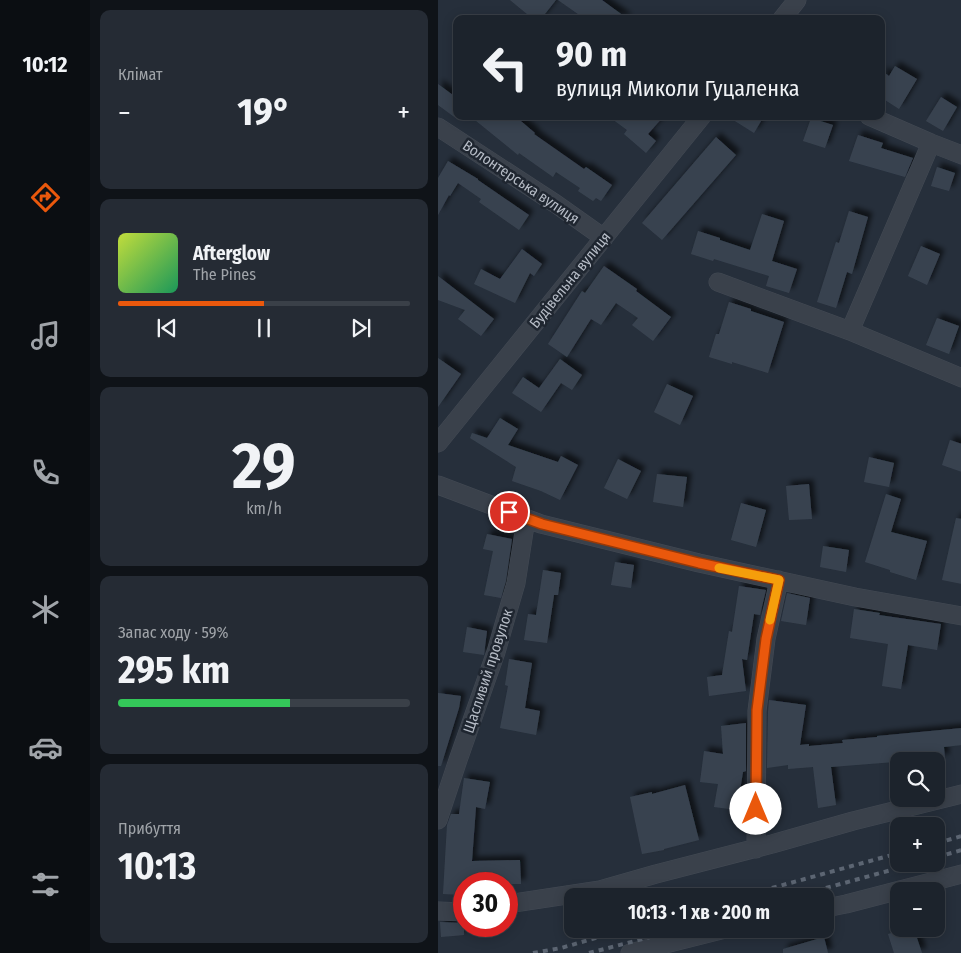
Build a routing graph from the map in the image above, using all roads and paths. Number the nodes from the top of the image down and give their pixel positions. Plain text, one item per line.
1 (797, 0) edge
2 (785, 15) edge
3 (699, 120) edge
4 (879, 120) edge
5 (438, 127) edge
6 (932, 143) junction
7 (962, 155) edge
8 (604, 238) junction
9 (718, 282) dead end
10 (850, 331) junction
11 (962, 378) edge
12 (438, 443) edge
13 (438, 485) edge
14 (526, 519) junction
15 (779, 580) junction
16 (962, 616) edge
17 (962, 794) edge
18 (438, 820) edge
19 (756, 849) junction
20 (962, 874) edge
21 (518, 902) edge
22 (834, 906) edge
23 (438, 911) edge
24 (453, 912) edge
25 (689, 938) edge
26 (630, 953) edge

1 - 2 street
3 - 8 street, Будівельна вулиця
4 - 6 street
5 - 8 street, Волонтерська вулиця
6 - 7 street
6 - 10 street
8 - 12 street, Будівельна вулиця
9 - 10 street
10 - 11 street
13 - 14 street
14 - 15 street
14 - 18 street, Щасливий провулок
15 - 16 street
15 - 19 street
17 - 19 street
19 - 21 street
20 - 22 street
23 - 24 street
25 - 26 street

